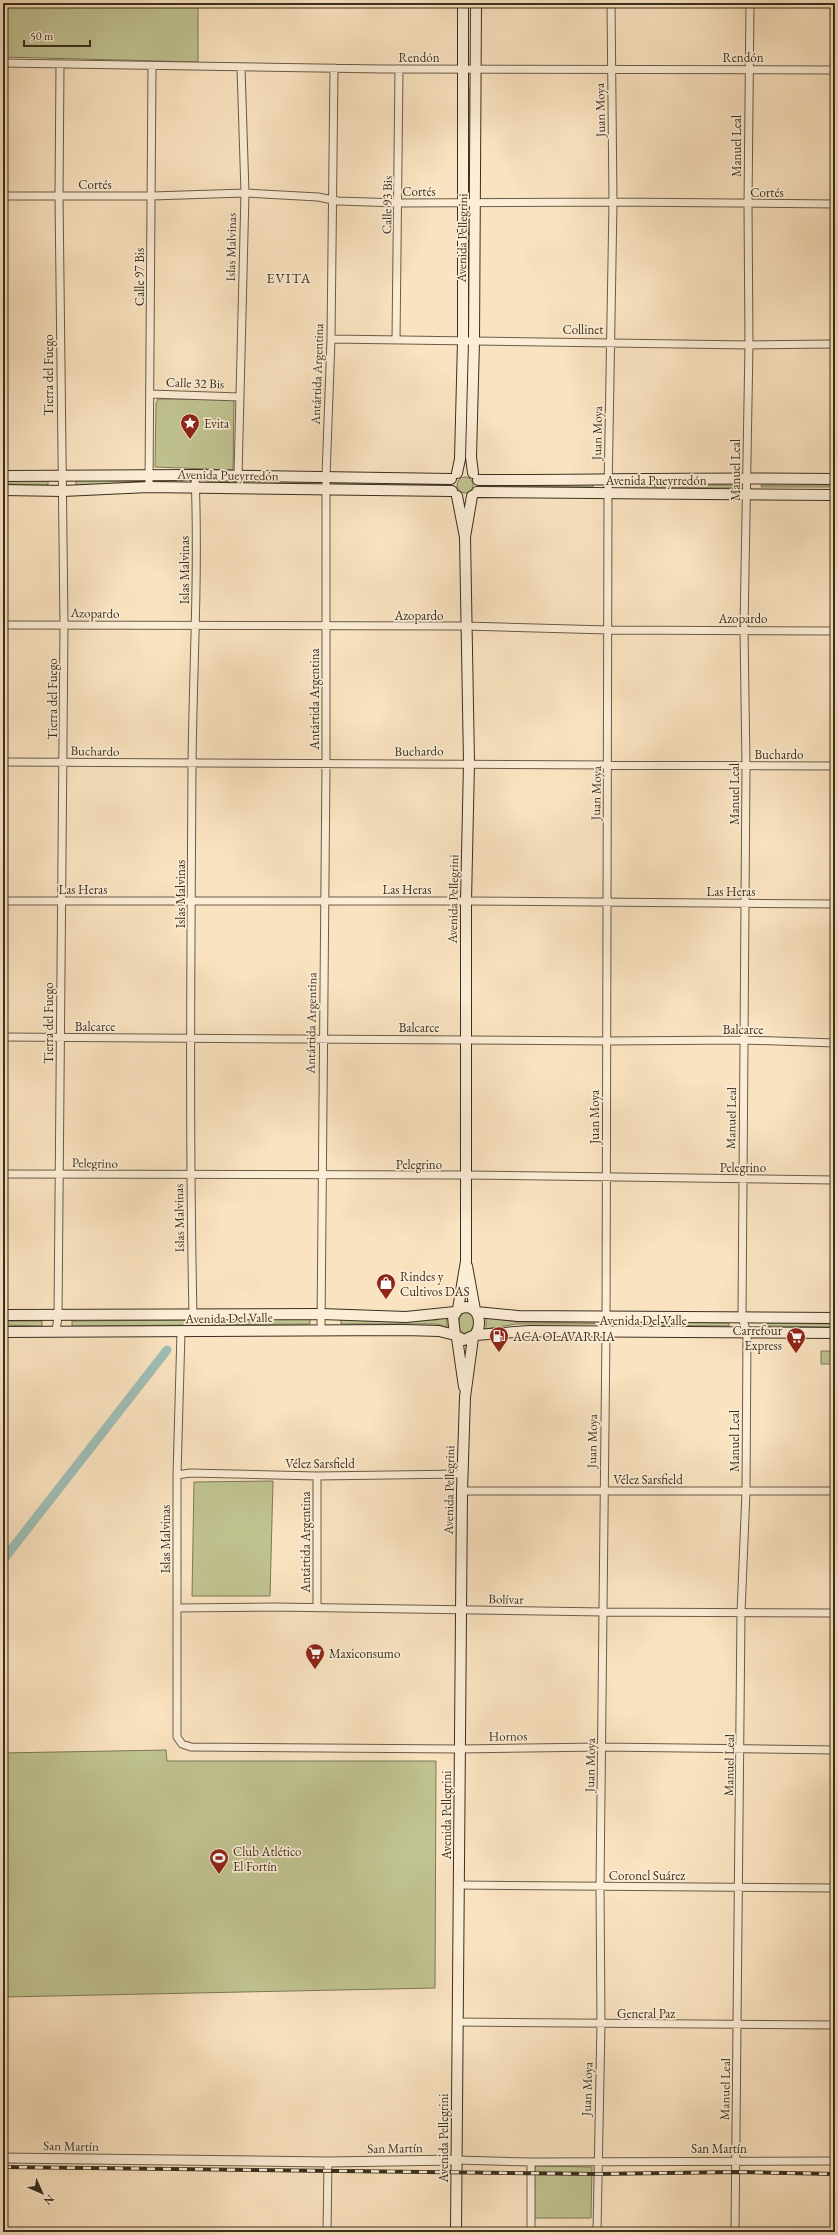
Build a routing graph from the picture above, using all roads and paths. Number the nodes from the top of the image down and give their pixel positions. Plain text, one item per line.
1 (463, 3) edge
2 (476, 3) edge
3 (611, 3) edge
4 (750, 3) edge
5 (3, 63) edge
6 (60, 65) junction
7 (152, 67) junction
8 (242, 68) junction
9 (334, 68) junction
10 (399, 69) junction
11 (464, 69) junction
12 (476, 69) junction
13 (749, 69) junction
14 (611, 70) junction
15 (835, 70) edge
16 (245, 193) junction
17 (3, 196) edge
18 (59, 196) junction
19 (152, 196) junction
20 (331, 198) junction
21 (462, 202) junction
22 (475, 202) junction
23 (613, 202) junction
24 (399, 203) junction
25 (748, 204) junction
26 (835, 204) edge
27 (331, 339) junction
28 (396, 340) junction
29 (463, 341) junction
30 (474, 341) junction
31 (610, 341) junction
32 (835, 344) edge
33 (749, 345) junction
34 (150, 394) junction
35 (240, 397) junction
36 (149, 475) junction
37 (195, 475) junction
38 (3, 476) edge
39 (61, 476) junction
40 (238, 476) junction
41 (326, 476) junction
42 (454, 476) junction
43 (475, 476) junction
44 (746, 477) junction
45 (403, 478) junction
46 (835, 479) edge
47 (608, 481) junction
48 (150, 487) junction
49 (195, 488) junction
50 (3, 490) edge
51 (326, 490) junction
52 (63, 491) junction
53 (403, 491) junction
54 (608, 493) junction
55 (454, 494) junction
56 (474, 494) junction
57 (748, 494) junction
58 (835, 495) edge
59 (465, 537) junction
60 (64, 624) junction
61 (3, 625) edge
62 (196, 626) junction
63 (465, 626) junction
64 (326, 627) junction
65 (608, 630) junction
66 (744, 630) junction
67 (835, 631) edge
68 (3, 762) edge
69 (63, 762) junction
70 (469, 763) junction
71 (608, 763) junction
72 (192, 764) junction
73 (326, 765) junction
74 (746, 766) junction
75 (835, 766) edge
76 (3, 901) edge
77 (61, 901) junction
78 (192, 901) junction
79 (466, 901) junction
80 (325, 902) junction
81 (606, 902) junction
82 (745, 903) junction
83 (835, 904) edge
84 (3, 1038) edge
85 (60, 1038) junction
86 (192, 1039) junction
87 (323, 1039) junction
88 (465, 1039) junction
89 (744, 1040) junction
90 (607, 1041) junction
91 (835, 1042) edge
92 (3, 1174) edge
93 (60, 1174) junction
94 (190, 1176) junction
95 (322, 1176) junction
96 (465, 1176) junction
97 (606, 1178) junction
98 (742, 1179) junction
99 (835, 1180) edge
100 (466, 1261) junction
101 (456, 1310) junction
102 (476, 1311) junction
103 (193, 1314) junction
104 (322, 1314) junction
105 (3, 1315) edge
106 (58, 1316) junction
107 (606, 1317) junction
108 (742, 1318) junction
109 (835, 1318) edge
110 (321, 1330) junction
111 (3, 1332) edge
112 (56, 1332) junction
113 (181, 1332) junction
114 (747, 1332) junction
115 (606, 1333) junction
116 (835, 1334) edge
117 (456, 1337) junction
118 (474, 1337) junction
119 (465, 1397) junction
120 (462, 1474) junction
121 (177, 1475) junction
122 (317, 1476) junction
123 (604, 1491) junction
124 (835, 1491) edge
125 (462, 1492) junction
126 (746, 1492) junction
127 (177, 1608) junction
128 (317, 1608) junction
129 (460, 1611) junction
130 (604, 1612) junction
131 (741, 1613) junction
132 (835, 1613) edge
133 (182, 1744) joint
134 (602, 1747) junction
135 (459, 1749) junction
136 (741, 1749) junction
137 (835, 1750) edge
138 (459, 1885) junction
139 (600, 1887) junction
140 (739, 1888) junction
141 (835, 1888) edge
142 (457, 2022) junction
143 (601, 2024) junction
144 (738, 2025) junction
145 (835, 2025) edge
146 (3, 2158) edge
147 (456, 2160) junction
148 (736, 2161) junction
149 (835, 2161) edge
150 (328, 2162) junction
151 (531, 2162) junction
152 (598, 2162) junction
153 (327, 2232) edge
154 (456, 2232) edge
155 (531, 2232) edge
156 (597, 2232) edge
157 (735, 2232) edge

1 - 11 main road, Avenida Pellegrini
2 - 12 main road, Avenida Pellegrini
3 - 14 street, Juan Moya
4 - 13 street, Manuel Leal
5 - 6 street, Rendón
6 - 7 street, Rendón
6 - 18 street, Tierra del Fuego
7 - 8 street, Rendón
7 - 19 street, Calle 97 Bis
8 - 9 street, Rendón
8 - 16 street, Islas Malvinas
9 - 10 street, Rendón
9 - 20 street, Antártida Argentina
10 - 11 street, Rendón
10 - 24 street, Calle 93 Bis
11 - 12 street, Rendón
11 - 21 main road, Avenida Pellegrini
12 - 14 street, Rendón
12 - 22 main road, Avenida Pellegrini
13 - 14 street, Rendón
13 - 15 street, Rendón
13 - 25 street, Manuel Leal
14 - 23 street, Juan Moya
16 - 19 street, Cortés
16 - 20 street, Cortés
16 - 35 street, Islas Malvinas
17 - 18 street, Cortés
18 - 19 street, Cortés
18 - 39 street, Tierra del Fuego
19 - 34 street, Calle 97 Bis
20 - 24 street, Cortés
20 - 27 street, Antártida Argentina
21 - 22 street, Cortés
21 - 24 street, Cortés
21 - 29 main road, Avenida Pellegrini
22 - 23 street, Cortés
22 - 30 main road, Avenida Pellegrini
23 - 25 street, Cortés
23 - 31 street, Juan Moya
24 - 28 street, Calle 93 Bis
25 - 26 street, Cortés
25 - 33 street, Manuel Leal
27 - 28 street, Collinet
27 - 41 street, Antártida Argentina
28 - 29 street, Collinet
29 - 30 street, Collinet
29 - 42 main road, Avenida Pellegrini
30 - 31 street, Collinet
30 - 43 main road, Avenida Pellegrini
31 - 33 street, Collinet
31 - 47 street, Juan Moya
32 - 33 street, Collinet
33 - 44 street, Manuel Leal
34 - 35 street, Calle 32 Bis
34 - 36 street, Calle 97 Bis
35 - 40 street, Islas Malvinas
36 - 37 main road, Avenida Pueyrredón
36 - 39 main road, Avenida Pueyrredón
36 - 48 street, Calle 97 Bis
37 - 40 main road, Avenida Pueyrredón
37 - 49 street, Islas Malvinas
38 - 39 main road, Avenida Pueyrredón
39 - 52 street, Tierra del Fuego
40 - 41 main road, Avenida Pueyrredón
41 - 45 main road, Avenida Pueyrredón
41 - 51 street, Antártida Argentina
42 - 43 main road
42 - 45 main road, Avenida Pueyrredón
42 - 55 main road
43 - 47 main road, Avenida Pueyrredón
43 - 56 main road
44 - 46 main road, Avenida Pueyrredón
44 - 47 main road, Avenida Pueyrredón
44 - 57 street, Manuel Leal
45 - 53 main road
47 - 54 street, Juan Moya
48 - 49 main road, Avenida Pueyrredón
48 - 52 main road, Avenida Pueyrredón
49 - 51 main road, Avenida Pueyrredón
49 - 62 street, Islas Malvinas
50 - 52 main road, Avenida Pueyrredón
51 - 53 main road, Avenida Pueyrredón
51 - 64 street, Antártida Argentina
52 - 60 street, Tierra del Fuego
53 - 55 main road, Avenida Pueyrredón
54 - 56 main road, Avenida Pueyrredón
54 - 57 main road, Avenida Pueyrredón
54 - 65 street, Juan Moya
55 - 56 main road
55 - 59 main road, Avenida Pellegrini
56 - 59 main road, Avenida Pellegrini
57 - 58 main road, Avenida Pueyrredón
57 - 66 street, Manuel Leal
59 - 63 main road, Avenida Pellegrini
60 - 61 street, Azopardo
60 - 62 street, Azopardo
60 - 69 street, Tierra del Fuego
62 - 64 street, Azopardo
62 - 72 street, Islas Malvinas
63 - 64 street, Azopardo
63 - 65 street, Azopardo
63 - 70 main road, Avenida Pellegrini
64 - 73 street, Antártida Argentina
65 - 66 street, Azopardo
65 - 71 street, Juan Moya
66 - 67 street, Azopardo
66 - 74 street, Manuel Leal
68 - 69 street, Buchardo
69 - 72 street, Buchardo
69 - 77 street, Tierra del Fuego
70 - 71 street, Buchardo
70 - 73 street, Buchardo
70 - 79 main road, Avenida Pellegrini
71 - 74 street, Buchardo
71 - 81 street, Juan Moya
72 - 73 street, Buchardo
72 - 78 street, Islas Malvinas
73 - 80 street, Antártida Argentina
74 - 75 street, Buchardo
74 - 82 street, Manuel Leal
76 - 77 street, Las Heras
77 - 78 street, Las Heras
77 - 85 street, Tierra del Fuego
78 - 80 street, Las Heras
78 - 86 street, Islas Malvinas
79 - 80 street, Las Heras
79 - 81 street, Las Heras
79 - 88 main road, Avenida Pellegrini
80 - 87 street, Antártida Argentina
81 - 82 street, Las Heras
81 - 90 street, Juan Moya
82 - 83 street, Las Heras
82 - 89 street, Manuel Leal
84 - 85 street, Balcarce
85 - 86 street, Balcarce
85 - 93 street, Tierra del Fuego
86 - 87 street, Balcarce
86 - 94 street, Islas Malvinas
87 - 88 street, Balcarce
87 - 95 street, Antártida Argentina
88 - 90 street, Balcarce
88 - 96 main road, Avenida Pellegrini
89 - 90 street, Balcarce
89 - 91 street, Balcarce
89 - 98 street, Manuel Leal
90 - 97 street, Juan Moya
92 - 93 street, Pelegrino
93 - 94 street, Pelegrino
93 - 106 street, Tierra del Fuego
94 - 95 street, Pelegrino
94 - 103 street, Islas Malvinas
95 - 96 street, Pelegrino
95 - 104 street, Antártida Argentina
96 - 97 street, Pelegrino
96 - 100 main road, Avenida Pellegrini
97 - 98 street, Pelegrino
97 - 107 street, Juan Moya
98 - 99 street, Pelegrino
98 - 108 street, Manuel Leal
100 - 101 main road, Avenida Pellegrini
100 - 102 main road, Avenida Pellegrini
101 - 102 main road
101 - 104 main road, Avenida Del Valle
101 - 117 main road
102 - 107 main road, Avenida Del Valle
102 - 118 main road
103 - 104 main road, Avenida Del Valle
103 - 106 main road, Avenida Del Valle
104 - 110 street, Antártida Argentina
105 - 106 main road, Avenida Del Valle
106 - 112 street, Tierra del Fuego
107 - 108 main road, Avenida Del Valle
107 - 115 street, Juan Moya
108 - 109 main road, Avenida Del Valle
108 - 114 street, Manuel Leal
110 - 113 main road, Avenida Del Valle
110 - 117 main road, Avenida Del Valle
111 - 112 main road, Avenida Del Valle
112 - 113 main road, Avenida Del Valle
113 - 121 street, Islas Malvinas
114 - 115 main road, Avenida Del Valle
114 - 116 main road, Avenida Del Valle
114 - 126 street, Manuel Leal
115 - 118 main road, Avenida Del Valle
115 - 123 street, Juan Moya
117 - 118 main road
117 - 119 main road, Avenida Pellegrini
118 - 119 main road, Avenida Pellegrini
119 - 120 main road, Avenida Pellegrini
120 - 122 street, Vélez Sarsfield
120 - 125 main road, Avenida Pellegrini
121 - 122 street, Vélez Sarsfield
121 - 127 street, Islas Malvinas
122 - 128 street, Antártida Argentina
123 - 125 street, Vélez Sarsfield
123 - 126 street, Vélez Sarsfield
123 - 130 street, Juan Moya
124 - 126 street, Vélez Sarsfield
125 - 129 main road, Avenida Pellegrini
126 - 131 street, Manuel Leal
127 - 128 street, Bolívar
127 - 133 street, Islas Malvinas
128 - 129 street, Bolívar
129 - 130 street, Bolívar
129 - 135 main road, Avenida Pellegrini
130 - 131 street, Bolívar
130 - 134 street, Juan Moya
131 - 132 street, Bolívar
131 - 136 street, Manuel Leal
133 - 135 street, Hornos
134 - 135 street, Hornos
134 - 136 street, Hornos
134 - 139 street, Juan Moya
135 - 138 main road, Avenida Pellegrini
136 - 137 street, Hornos
136 - 140 street, Manuel Leal
138 - 139 street, Coronel Suárez
138 - 142 main road, Avenida Pellegrini
139 - 140 street, Coronel Suárez
139 - 143 street, Juan Moya
140 - 141 street, Coronel Suárez
140 - 144 street, Manuel Leal
142 - 143 street, General Paz
142 - 147 main road, Avenida Pellegrini
143 - 144 street, General Paz
143 - 152 street, Juan Moya
144 - 145 street, General Paz
144 - 148 street, Manuel Leal
146 - 150 street, San Martín
147 - 150 street, San Martín
147 - 151 street, San Martín
147 - 154 main road, Avenida Pellegrini
148 - 149 street, San Martín
148 - 152 street, San Martín
148 - 157 street, Manuel Leal
150 - 153 street
151 - 152 street, San Martín
151 - 155 street
152 - 156 street, Juan Moya

